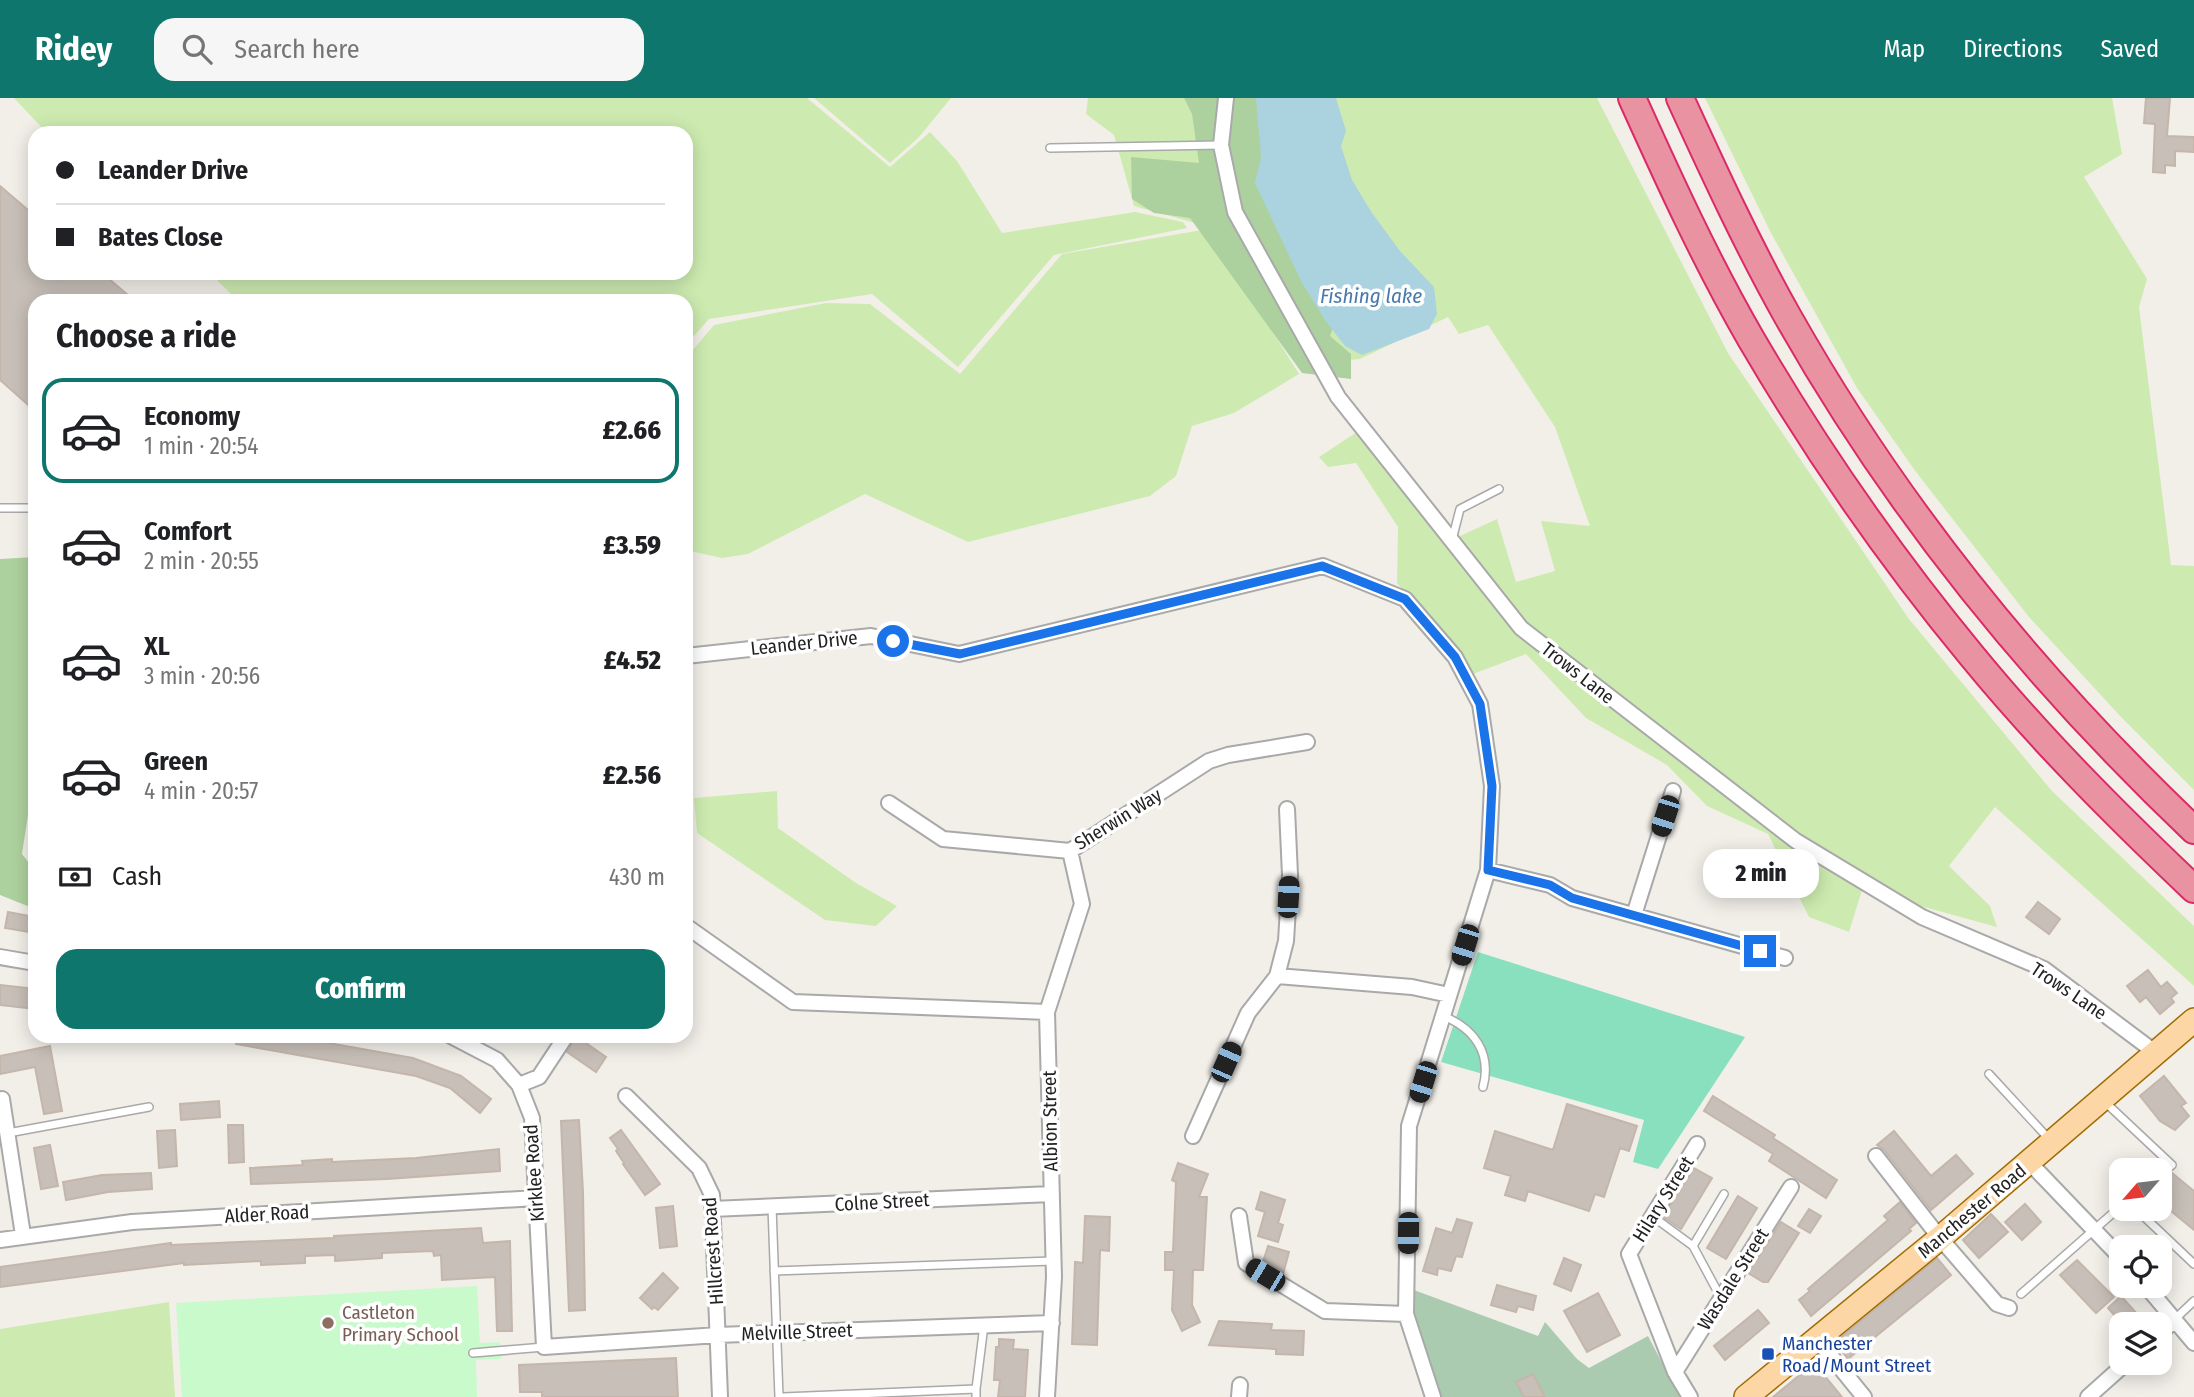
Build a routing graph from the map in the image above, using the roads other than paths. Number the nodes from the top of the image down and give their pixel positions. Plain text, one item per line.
1 (1226, 98) edge
2 (1632, 98) edge
3 (1680, 98) edge
4 (1220, 145) junction
5 (1050, 148) dead end
6 (1499, 489) dead end
7 (28, 508) edge
8 (0, 509) edge
9 (1452, 541) junction
10 (693, 655) edge
11 (1307, 742) dead end
12 (1673, 791) dead end
13 (889, 803) dead end
14 (1287, 809) dead end
15 (2194, 830) edge
16 (1070, 851) junction
17 (1488, 870) junction
18 (2194, 889) edge
19 (1634, 915) junction
20 (693, 931) edge
21 (0, 957) edge
22 (1785, 958) dead end
23 (28, 961) edge
24 (1277, 976) junction
25 (1449, 995) junction
26 (1047, 1012) junction
27 (1443, 1016) junction
28 (2194, 1020) edge
29 (464, 1043) edge
30 (561, 1043) edge
31 (2156, 1053) junction
32 (1989, 1074) dead end
33 (519, 1085) junction
34 (1483, 1087) dead end
35 (626, 1096) dead end
36 (2102, 1099) junction
37 (0, 1100) edge
38 (149, 1107) dead end
39 (7, 1133) junction
40 (1193, 1136) dead end
41 (2052, 1142) junction
42 (1697, 1144) dead end
43 (1876, 1156) dead end
44 (2165, 1158) edge
45 (2029, 1162) junction
46 (1791, 1187) dead end
47 (1052, 1194) junction
48 (1724, 1194) dead end
49 (536, 1198) junction
50 (772, 1207) junction
51 (712, 1209) junction
52 (1240, 1216) dead end
53 (1652, 1216) junction
54 (2109, 1216) edge
55 (2149, 1222) edge
56 (2094, 1228) junction
57 (23, 1236) junction
58 (1940, 1238) junction
59 (0, 1240) edge
60 (2109, 1245) edge
61 (1693, 1246) junction
62 (1054, 1261) junction
63 (2194, 1264) edge
64 (774, 1271) junction
65 (2021, 1294) dead end
66 (1721, 1298) junction
67 (2156, 1298) edge
68 (2194, 1301) edge
69 (2008, 1308) dead end
70 (1406, 1314) junction
71 (2175, 1320) junction
72 (1052, 1322) junction
73 (2172, 1323) edge
74 (984, 1325) junction
75 (777, 1333) junction
76 (718, 1335) junction
77 (1817, 1339) junction
78 (2194, 1343) edge
79 (544, 1347) junction
80 (473, 1353) dead end
81 (1675, 1372) junction
82 (2113, 1375) edge
83 (976, 1393) edge
84 (720, 1397) edge
85 (781, 1397) edge
86 (1047, 1397) edge
87 (1433, 1397) edge
88 (1689, 1397) edge
89 (1746, 1397) edge
90 (1864, 1397) edge
91 (2088, 1397) edge

1 - 4 street, Trows Lane
2 - 18 highway
3 - 15 highway
4 - 5 lane
4 - 9 street, Trows Lane
6 - 9 lane
7 - 8 lane
9 - 31 street, Trows Lane
10 - 17 street, Leander Drive
11 - 16 street, Sherwin Way
12 - 19 street
13 - 16 street, Sherwin Way
14 - 24 street
16 - 26 street, Albion Street
17 - 19 street
17 - 25 street, Leander Drive
19 - 22 street
20 - 26 street
21 - 23 street
24 - 25 street
24 - 40 street
25 - 27 street, Leander Drive
26 - 47 street, Albion Street
27 - 34 lane
27 - 70 street, Leander Drive
28 - 31 main road, Manchester Road
29 - 33 street, Kirklee Road
30 - 33 street
31 - 36 main road, Manchester Road
32 - 41 lane
33 - 49 street, Kirklee Road
35 - 51 street, Hillcrest Road
36 - 41 main road, Manchester Road
36 - 44 lane
37 - 39 street
38 - 39 lane
39 - 57 street
41 - 45 main road, Manchester Road
42 - 53 street, Hilary Street
43 - 58 street
45 - 56 street
45 - 58 main road, Manchester Road
46 - 66 street, Wasdale Street
47 - 50 street, Colne Street
47 - 62 street, Albion Street
48 - 61 lane
49 - 57 street, Alder Road
49 - 79 street, Kirklee Road
50 - 51 street, Colne Street
50 - 64 lane
51 - 76 street, Hillcrest Road
52 - 70 street
53 - 61 lane
53 - 81 street, Hilary Street
54 - 56 lane
55 - 63 lane
56 - 60 street
56 - 65 lane
57 - 59 street, Alder Road
58 - 69 street
58 - 77 main road, Manchester Road
61 - 66 lane
62 - 64 lane
62 - 72 street, Albion Street
64 - 75 lane
66 - 81 street, Wasdale Street
67 - 71 street
68 - 71 lane
70 - 87 street, Leander Drive
71 - 73 street
71 - 78 street
72 - 74 street, Melville Street
72 - 86 street, Albion Street
74 - 75 street, Melville Street
74 - 83 lane
75 - 76 street, Melville Street
75 - 85 lane
76 - 79 street, Melville Street
76 - 84 street, Hillcrest Road
77 - 89 main road, Manchester Road
77 - 90 street
79 - 80 lane
81 - 88 street
82 - 91 street
83 - 85 lane

